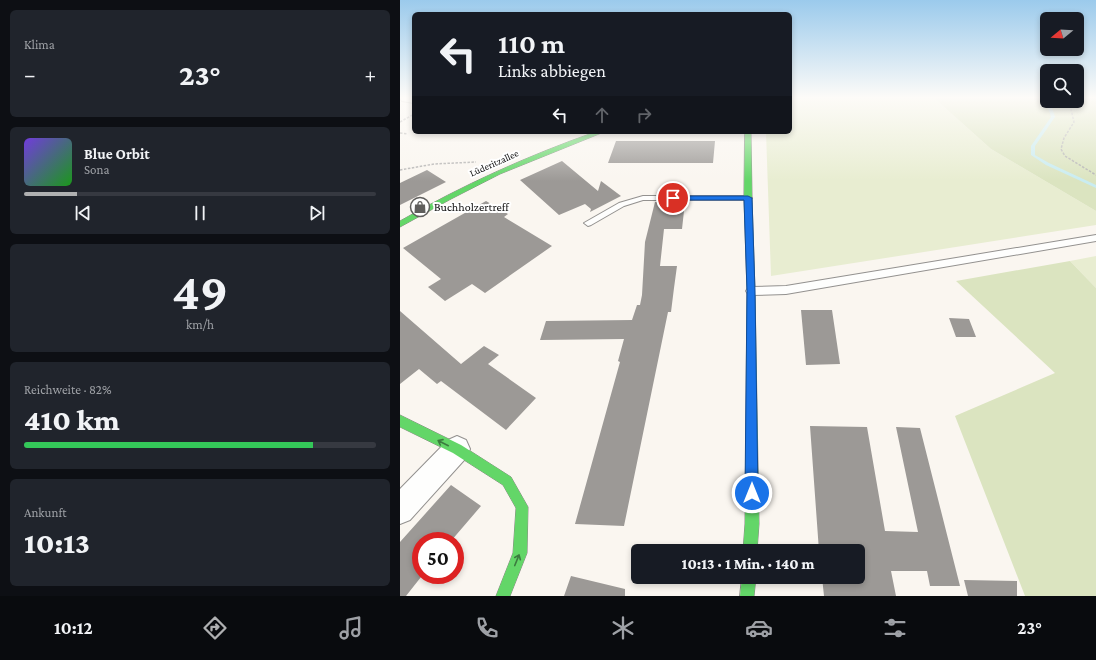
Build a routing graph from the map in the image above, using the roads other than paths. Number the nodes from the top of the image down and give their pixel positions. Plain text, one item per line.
1 (596, 134) edge
2 (748, 134) edge
3 (748, 198) junction
4 (588, 223) dead end
5 (400, 224) edge
6 (1096, 238) edge
7 (751, 291) junction
8 (400, 421) edge
9 (457, 449) junction
10 (400, 510) edge
11 (751, 544) edge
12 (749, 584) edge
13 (502, 596) edge
14 (748, 596) edge

1 - 5 main road, Lüderitzallee
2 - 3 main road
3 - 4 lane
3 - 7 main road
6 - 7 lane
7 - 11 main road
9 -> 8 main road
9 - 10 street
13 -> 9 main road
12 - 14 main road

